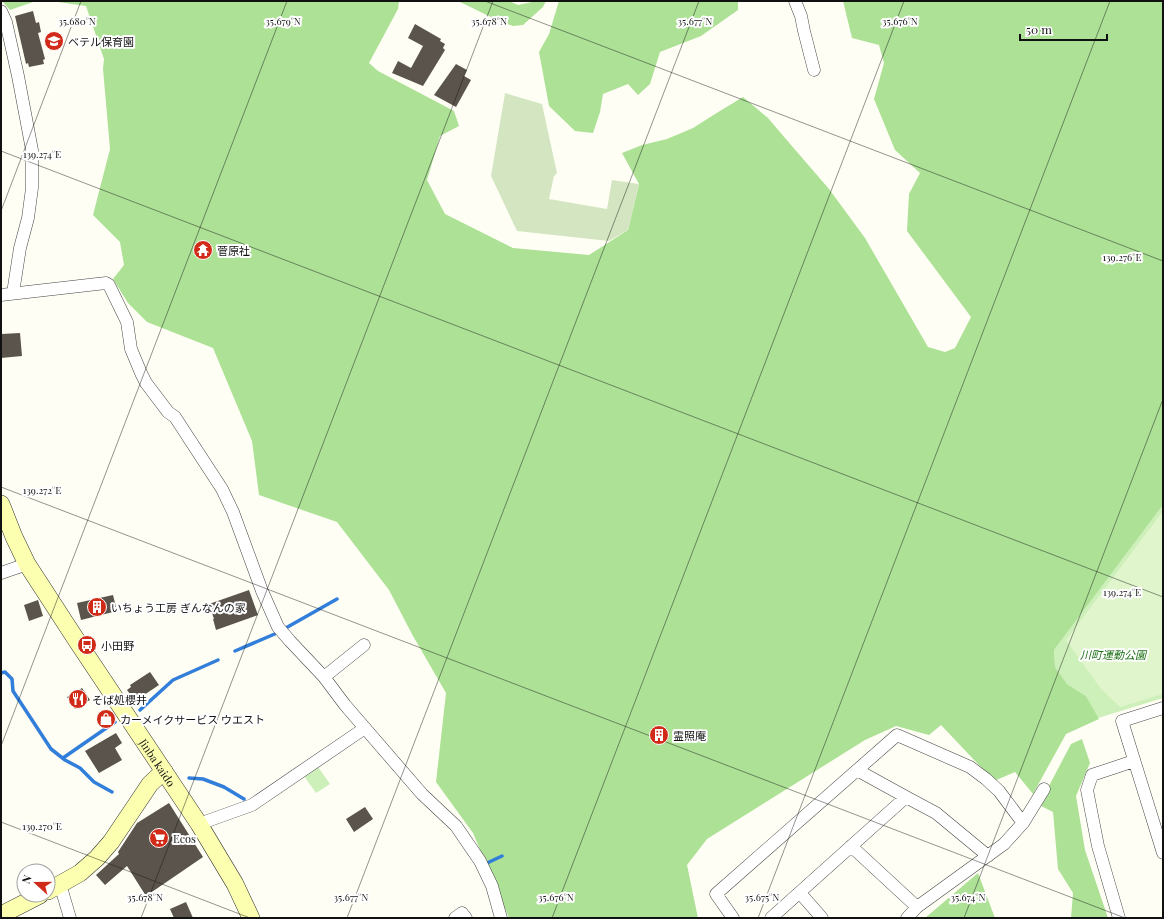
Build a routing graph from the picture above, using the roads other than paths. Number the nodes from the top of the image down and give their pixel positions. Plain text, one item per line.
1 (795, 1) edge
2 (1, 11) edge
3 (814, 70) dead end
4 (7, 294) edge
5 (1, 504) edge
6 (28, 564) junction
7 (1, 573) edge
8 (364, 645) dead end
9 (324, 677) junction
10 (1163, 708) edge
11 (365, 728) junction
12 (1134, 761) junction
13 (857, 770) junction
14 (164, 771) junction
15 (1044, 789) dead end
16 (906, 797) junction
17 (1023, 823) junction
18 (199, 824) junction
19 (851, 846) junction
20 (1163, 853) edge
21 (988, 856) junction
22 (56, 887) edge
23 (56, 892) edge
24 (800, 893) junction
25 (24, 903) edge
26 (917, 907) junction
27 (1, 915) edge
28 (70, 918) edge
29 (251, 918) edge
30 (455, 918) edge
31 (466, 918) edge
32 (502, 918) edge
33 (733, 918) edge
34 (771, 918) edge
35 (822, 918) edge
36 (907, 918) edge
37 (1120, 918) edge

1 - 3 street
2 - 4 street
4 - 9 street
5 - 6 main road, Jinba kaido
6 - 7 street
6 - 14 main road, Jinba kaido
8 - 9 street
9 - 11 street
10 - 12 street
11 - 18 street
11 - 32 street
12 - 20 street
12 - 37 street
13 - 16 street
13 - 17 street
13 - 33 street
14 - 18 main road, Jinba kaido
14 - 22 main road
15 - 17 street
16 - 19 street
16 - 21 street
17 - 21 street
18 - 29 main road, Jinba kaido
19 - 24 street
19 - 26 street
21 - 26 street
23 - 28 street
24 - 34 street
24 - 35 street
25 - 27 main road
26 - 36 street
30 - 31 street

